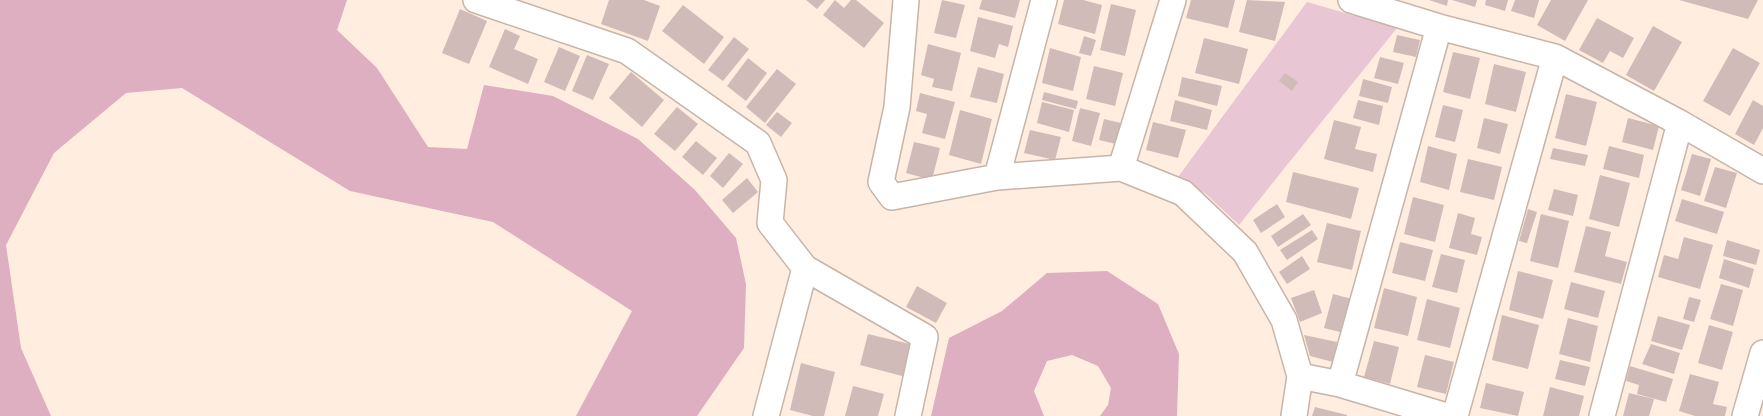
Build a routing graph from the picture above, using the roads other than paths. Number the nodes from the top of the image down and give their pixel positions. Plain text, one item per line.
1 (476, 0) edge
2 (906, 0) edge
3 (1044, 0) edge
4 (1173, 0) edge
5 (1359, 1) edge
6 (1439, 27) junction
7 (1555, 57) junction
8 (1680, 123) junction
9 (1121, 168) junction
10 (1763, 171) edge
11 (997, 176) junction
12 (805, 268) junction
13 (1763, 353) edge
14 (1300, 376) junction
15 (1340, 384) junction
16 (766, 416) edge
17 (908, 416) edge
18 (1294, 416) edge
19 (1446, 416) edge
20 (1454, 416) edge
21 (1602, 416) edge
22 (1745, 416) edge

1 - 12 street
2 - 11 street
3 - 11 street
4 - 9 street
5 - 6 street
6 - 7 street
6 - 15 street
7 - 8 street
7 - 20 street
8 - 10 street
8 - 21 street
9 - 11 street
9 - 14 street
12 - 16 street
12 - 17 street
13 - 22 street
14 - 15 street
14 - 18 street
15 - 19 street

